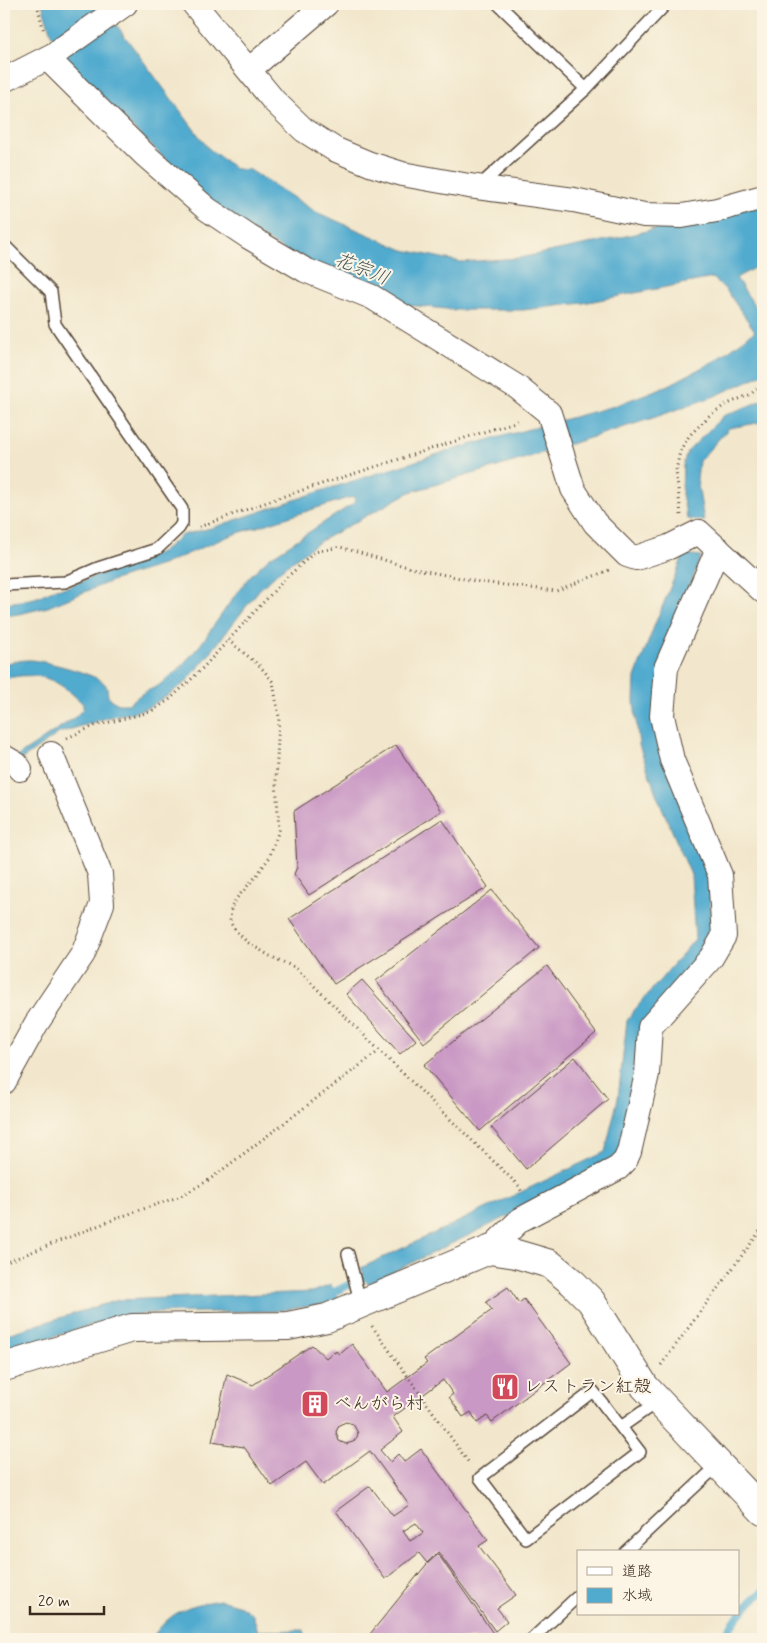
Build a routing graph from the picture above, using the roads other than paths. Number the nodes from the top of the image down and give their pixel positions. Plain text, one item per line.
1 (194, 4) edge
2 (326, 4) edge
3 (498, 4) edge
4 (666, 4) edge
5 (121, 7) edge
6 (50, 57) junction
7 (250, 69) junction
8 (4, 80) edge
9 (586, 89) junction
10 (487, 179) dead end
11 (763, 197) edge
12 (4, 245) edge
13 (718, 549) junction
14 (4, 585) edge
15 (763, 590) edge
16 (51, 754) road end
17 (4, 1082) edge
18 (489, 1250) junction
19 (348, 1254) dead end
20 (364, 1312) junction
21 (4, 1367) edge
22 (651, 1394) junction
23 (621, 1428) junction
24 (719, 1464) junction
25 (763, 1511) edge
26 (627, 1550) edge
27 (577, 1597) edge
28 (532, 1639) edge

1 - 7 street
2 - 7 street
3 - 9 lane
4 - 9 lane
5 - 6 street
6 - 8 street
6 - 13 street
7 - 11 street
9 - 10 lane
12 - 14 lane
13 - 15 street
13 - 18 street
16 - 17 street
18 - 20 street
18 - 22 street
19 - 20 lane
20 - 21 street
22 - 23 lane
22 - 24 street
23 - 23 lane
24 - 25 street
24 - 26 lane
27 - 28 lane

